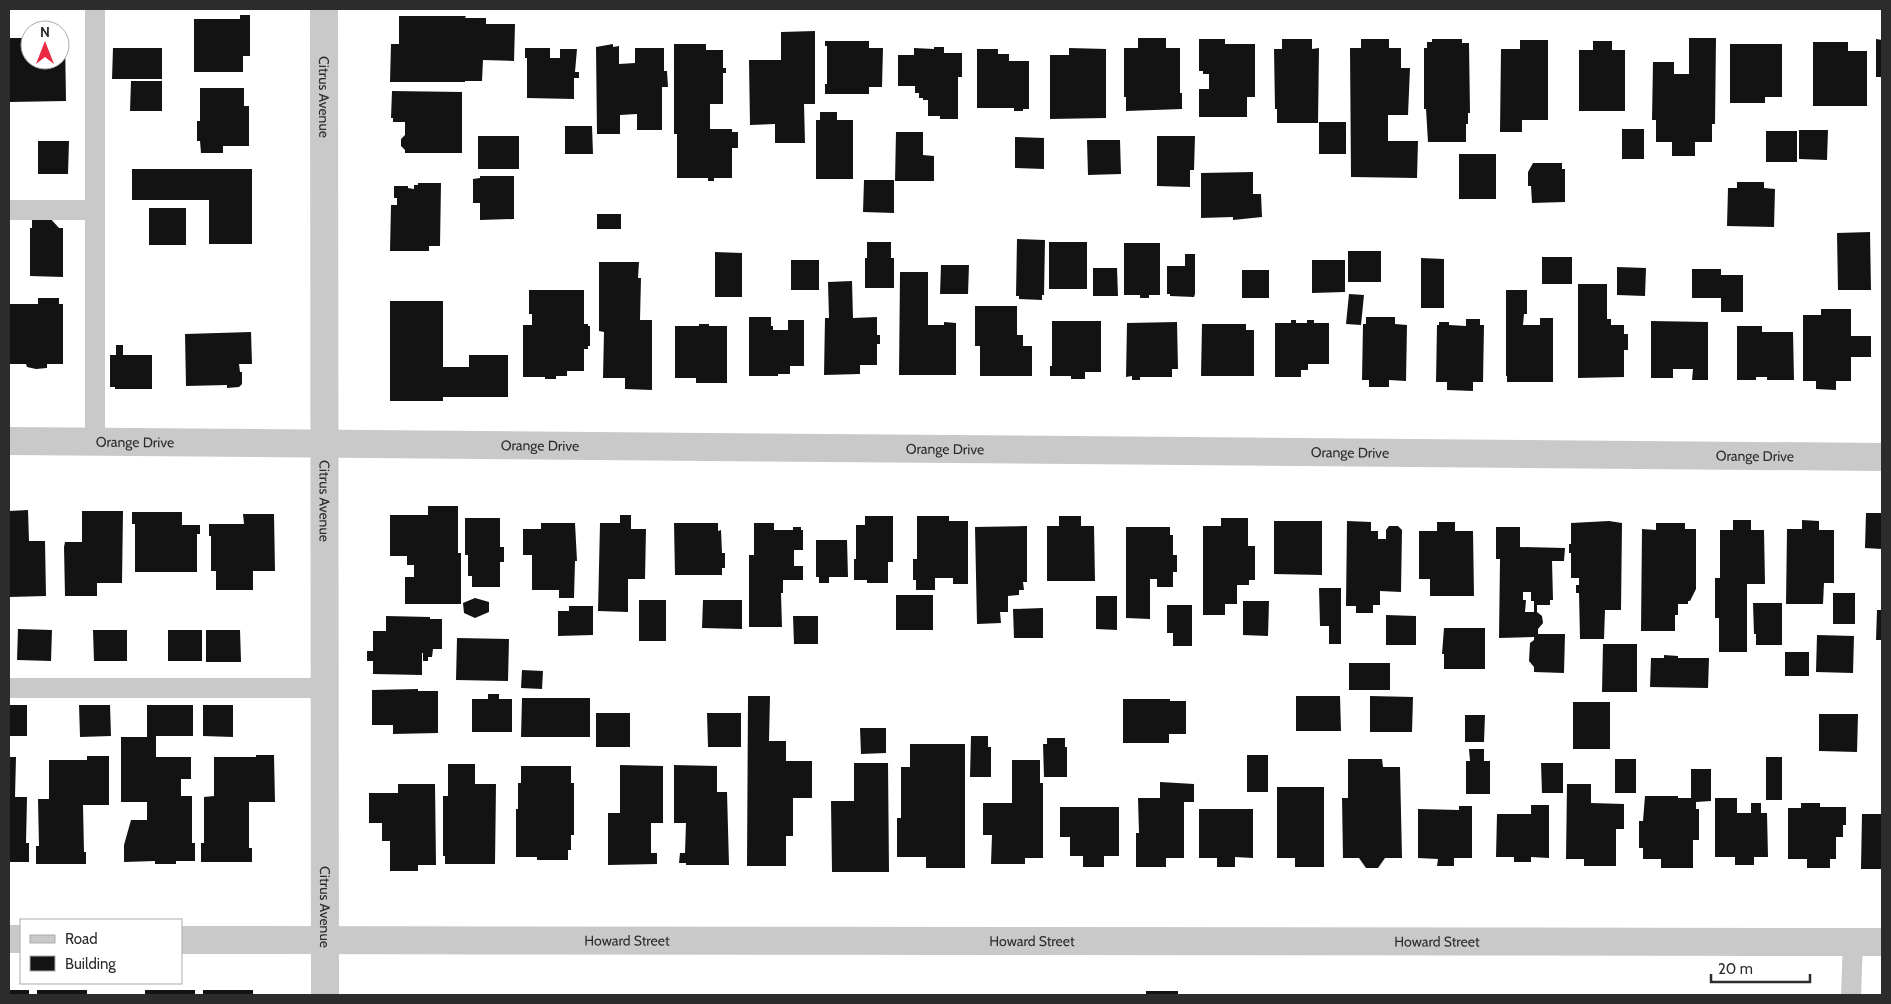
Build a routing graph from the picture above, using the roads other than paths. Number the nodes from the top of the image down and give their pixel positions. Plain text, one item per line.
1 (95, 9) edge
2 (324, 9) edge
3 (9, 210) edge
4 (95, 210) junction
5 (9, 441) edge
6 (95, 442) junction
7 (324, 444) junction
8 (1882, 457) edge
9 (9, 688) edge
10 (325, 688) junction
11 (182, 940) edge
12 (325, 941) junction
13 (1853, 942) junction
14 (1882, 942) edge
15 (325, 995) edge
16 (1851, 995) edge

1 - 4 lane
2 - 7 street, Citrus Avenue
3 - 4 lane
4 - 6 lane
5 - 6 street, Orange Drive
6 - 7 street, Orange Drive
7 - 8 street, Orange Drive
7 - 10 street, Citrus Avenue
9 - 10 lane
10 - 12 street, Citrus Avenue
11 - 12 street, Howard Street
12 - 13 street, Howard Street
12 - 15 street, Citrus Avenue
13 - 14 street, Howard Street
13 - 16 lane

